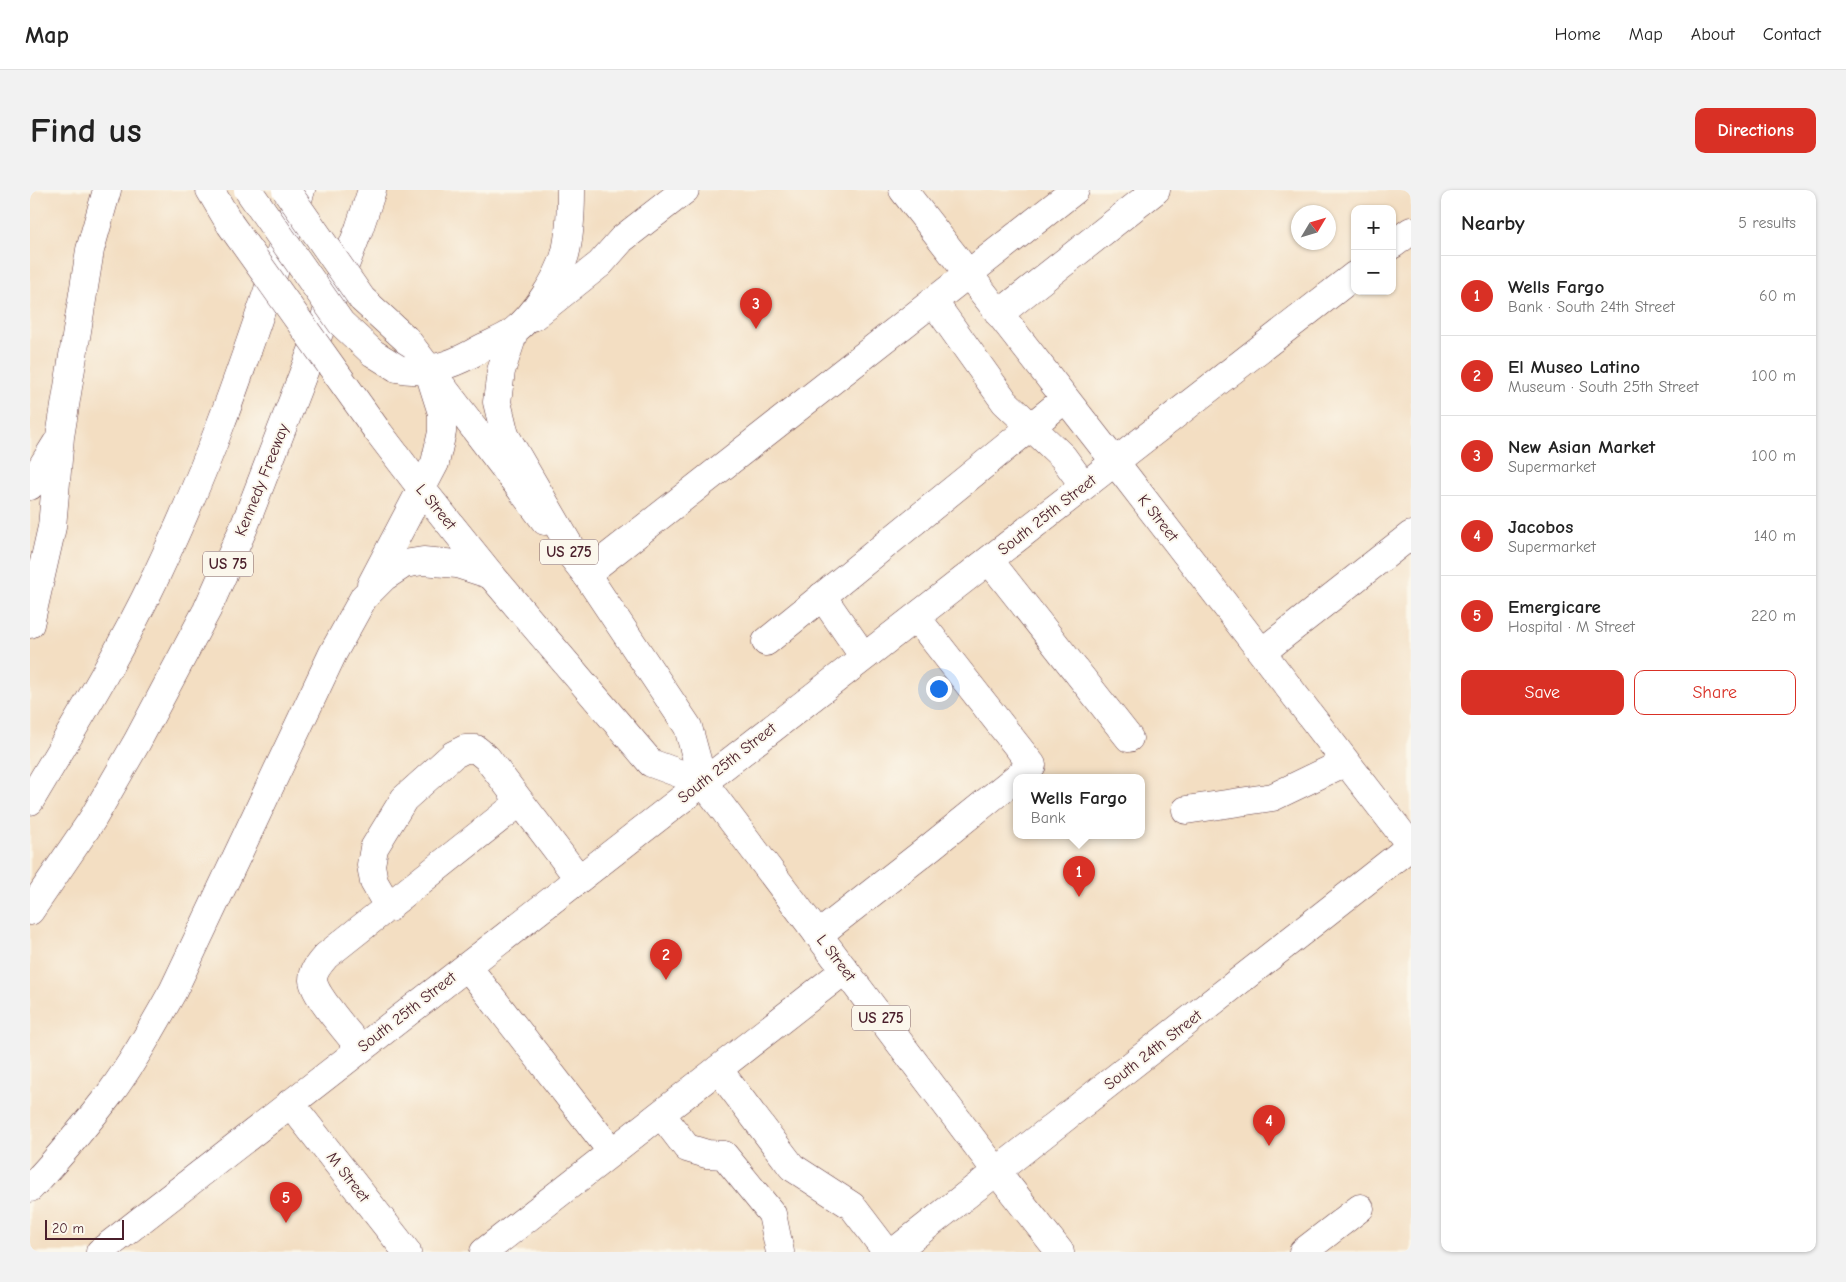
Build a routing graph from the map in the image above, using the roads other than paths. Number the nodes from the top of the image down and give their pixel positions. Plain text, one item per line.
1 (107, 190) edge
2 (210, 190) edge
3 (248, 190) edge
4 (286, 190) edge
5 (302, 190) edge
6 (372, 190) edge
7 (571, 190) edge
8 (685, 190) edge
9 (903, 190) edge
10 (1075, 190) edge
11 (1156, 190) edge
12 (1411, 231) edge
13 (1396, 242) edge
14 (968, 274) junction
15 (1351, 278) edge
16 (933, 301) junction
17 (999, 314) junction
18 (514, 332) junction
19 (406, 339) junction
20 (428, 369) junction
21 (1066, 398) junction
22 (1031, 427) junction
23 (60, 436) junction
24 (1115, 462) junction
25 (30, 486) edge
26 (1084, 486) junction
27 (421, 488) junction
28 (1411, 535) edge
29 (989, 560) junction
30 (586, 574) junction
31 (491, 575) junction
32 (822, 596) junction
33 (364, 597) junction
34 (916, 617) junction
35 (30, 624) edge
36 (766, 642) dead end
37 (1262, 652) junction
38 (864, 657) junction
39 (1129, 738) dead end
40 (1346, 762) junction
41 (1021, 774) edge
42 (1013, 780) edge
43 (703, 782) junction
44 (30, 801) edge
45 (520, 802) junction
46 (1186, 810) dead end
47 (1411, 846) edge
48 (579, 879) junction
49 (389, 908) junction
50 (30, 911) edge
51 (818, 935) junction
52 (467, 966) junction
53 (845, 970) junction
54 (360, 1048) junction
55 (718, 1069) junction
56 (290, 1103) junction
57 (661, 1114) junction
58 (612, 1152) junction
59 (997, 1172) junction
60 (30, 1188) edge
61 (1360, 1208) dead end
62 (100, 1252) edge
63 (407, 1252) edge
64 (484, 1252) edge
65 (780, 1252) edge
66 (887, 1252) edge
67 (894, 1252) edge
68 (1060, 1252) edge
69 (1304, 1252) edge

1 - 23 main road
2 - 27 main road, L Street, bridge
3 - 20 main road, bridge
4 - 19 main road, bridge
5 - 19 main road, L Street / US 275, bridge
5 - 44 main road
6 - 50 main road, Kennedy Freeway / US 75
7 - 18 main road
8 - 18 main road
9 - 14 main road, K Street
10 - 14 main road
11 - 17 main road
12 - 13 main road
14 - 16 main road
14 - 17 main road, K Street
15 - 24 main road, South 25th Street
16 - 22 main road
16 - 30 main road
17 - 21 main road, K Street
18 - 20 main road
18 - 30 main road
19 - 20 main road, L Street / US 275
20 - 27 main road
20 - 30 main road, L Street / US 275
21 - 22 main road
21 - 24 main road, K Street
22 - 26 main road
22 - 32 main road
23 - 25 main road
23 - 35 main road
24 - 26 main road, South 25th Street
24 - 37 main road, K Street
26 - 29 main road, South 25th Street
27 - 31 main road, L Street
27 - 33 main road
28 - 37 main road
29 - 34 main road, South 25th Street
29 - 39 main road
30 - 43 main road, L Street / US 275
31 - 33 main road
31 - 43 main road, L Street
32 - 36 main road
32 - 38 main road
33 - 60 main road
34 - 38 main road, South 25th Street
34 - 41 main road
37 - 40 main road, K Street
38 - 43 main road, South 25th Street
40 - 46 main road
40 - 47 main road, K Street
42 - 51 main road
43 - 48 main road, South 25th Street
43 - 51 main road, L Street / US 275
45 - 48 main road
45 - 49 main road
45 - 49 main road
47 - 59 main road, South 24th Street
48 - 52 main road, South 25th Street
49 - 54 main road
51 - 53 main road, L Street / US 275
52 - 54 main road, South 25th Street
52 - 58 main road
53 - 55 main road
53 - 59 main road, L Street / US 275
54 - 56 main road, South 25th Street
55 - 57 main road
55 - 66 main road
56 - 62 main road, South 25th Street
56 - 63 main road, M Street
57 - 58 main road
57 - 65 main road
58 - 64 main road
59 - 67 main road, South 24th Street
59 - 68 main road, L Street / US 275
61 - 69 main road

